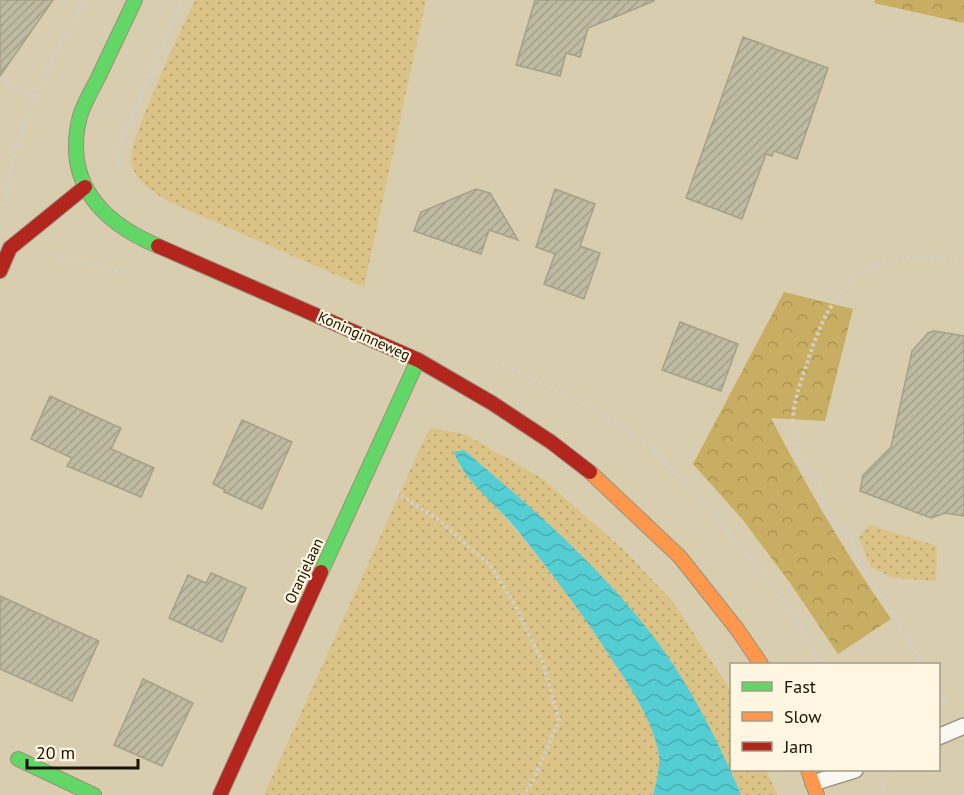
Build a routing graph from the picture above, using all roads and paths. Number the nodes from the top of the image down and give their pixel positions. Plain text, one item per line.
1 (84, 0) edge
2 (135, 0) edge
3 (0, 78) edge
4 (34, 98) junction
5 (85, 188) junction
6 (21, 238) junction
7 (964, 261) edge
8 (0, 271) edge
9 (418, 360) junction
10 (367, 473) junction
11 (760, 663) edge
12 (922, 663) edge
13 (964, 726) edge
14 (940, 737) edge
15 (18, 759) dead end
16 (852, 771) edge
17 (813, 782) edge
18 (94, 795) edge
19 (220, 795) edge
20 (523, 795) edge

1 - 4 path
2 - 5 street, Koninginneweg
3 - 4 path
4 - 6 path
5 - 6 street
5 - 9 street, Koninginneweg
6 - 8 street
7 - 12 path
9 - 10 street, Oranjelaan
9 - 11 street, Koninginneweg
10 - 19 street, Oranjelaan
10 - 20 path
13 - 14 lane
15 - 18 street
16 - 17 lane

